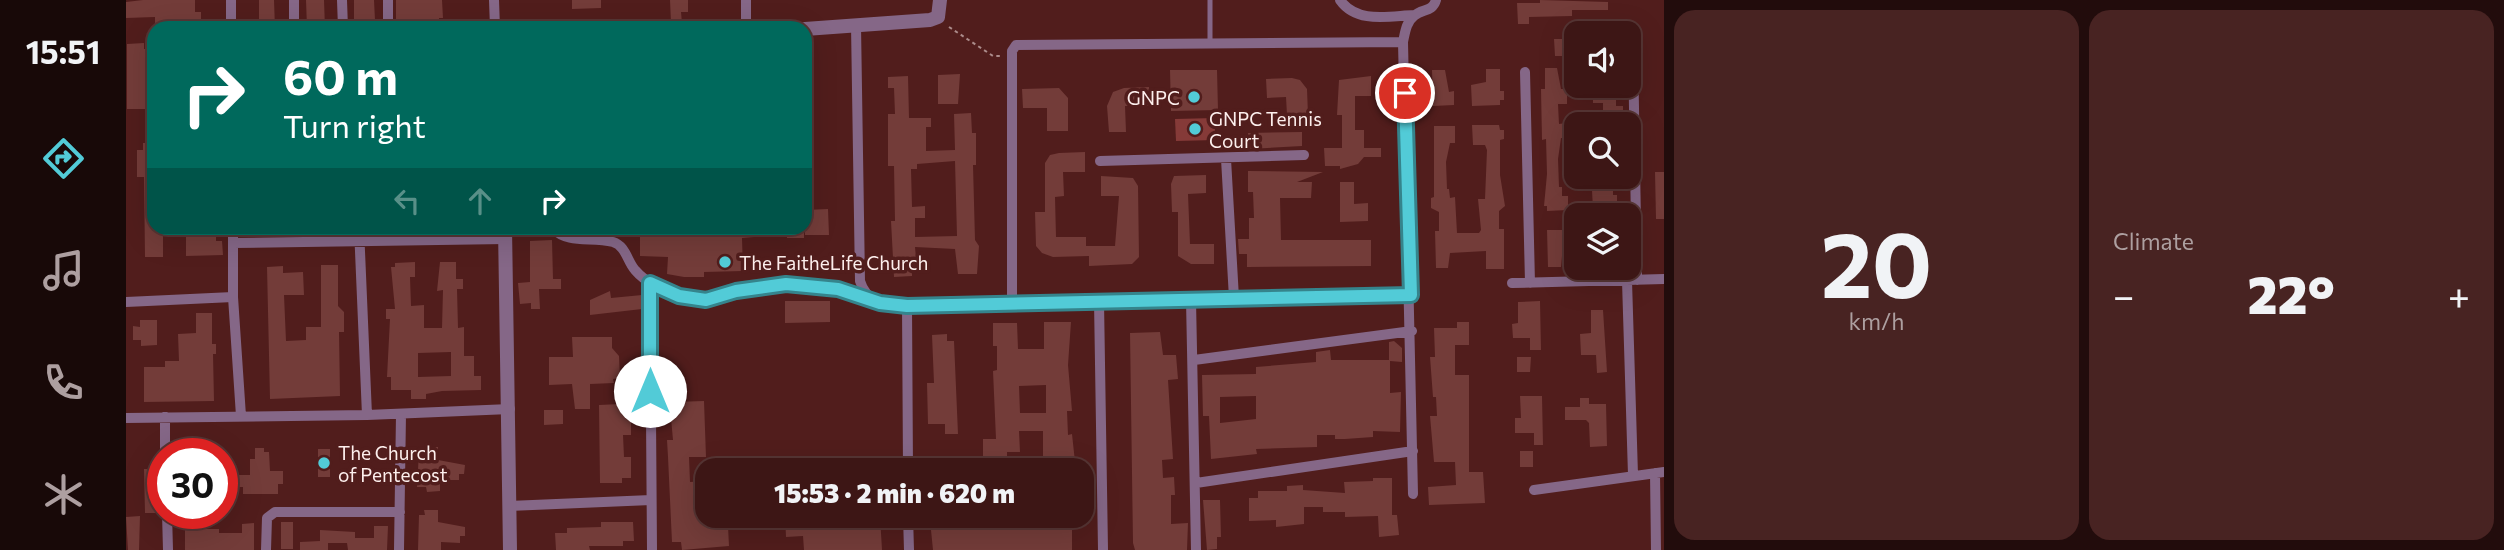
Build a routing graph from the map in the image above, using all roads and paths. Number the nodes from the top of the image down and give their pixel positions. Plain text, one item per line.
1 (231, 0) edge
2 (294, 0) edge
3 (342, 0) edge
4 (388, 0) edge
5 (494, 0) edge
6 (746, 0) edge
7 (940, 0) edge
8 (1210, 0) edge
9 (1340, 0) edge
10 (1436, 0) edge
11 (1414, 15) junction
12 (937, 17) junction
13 (231, 21) edge
14 (295, 21) edge
15 (343, 21) edge
16 (388, 21) edge
17 (495, 21) edge
18 (747, 21) edge
19 (856, 25) junction
20 (812, 28) edge
21 (1210, 42) junction
22 (1403, 42) junction
23 (1012, 51) junction
24 (1525, 72) dead end
25 (1633, 98) edge
26 (1304, 155) dead end
27 (1226, 159) junction
28 (1100, 160) dead end
29 (233, 235) edge
30 (359, 235) edge
31 (468, 235) edge
32 (505, 235) edge
33 (562, 235) edge
34 (359, 241) junction
35 (233, 243) junction
36 (1664, 279) edge
37 (1632, 281) junction
38 (650, 283) junction
39 (1512, 283) dead end
40 (1530, 283) junction
41 (1411, 295) junction
42 (866, 296) junction
43 (233, 297) junction
44 (1234, 298) junction
45 (1191, 300) junction
46 (1098, 301) junction
47 (126, 302) edge
48 (1012, 303) junction
49 (907, 306) junction
50 (1412, 331) junction
51 (1194, 360) junction
52 (510, 409) junction
53 (401, 414) junction
54 (367, 415) junction
55 (242, 416) junction
56 (165, 417) junction
57 (126, 418) edge
58 (165, 438) edge
59 (1413, 451) junction
60 (908, 458) edge
61 (1659, 472) edge
62 (1633, 475) junction
63 (1196, 482) junction
64 (1534, 490) dead end
65 (1413, 494) dead end
66 (651, 500) junction
67 (509, 506) junction
68 (400, 512) junction
69 (908, 528) edge
70 (168, 529) edge
71 (169, 550) edge
72 (266, 550) edge
73 (399, 550) edge
74 (510, 550) edge
75 (652, 550) edge
76 (909, 550) edge
77 (1102, 550) edge
78 (1196, 550) edge
79 (1656, 550) edge

1 - 13 street
2 - 14 street
3 - 15 street
4 - 16 street
5 - 17 street
6 - 18 street
7 - 12 street
8 - 21 lane
9 - 11 street
10 - 11 street
11 - 22 street
12 - 19 street
12 - 23 path
19 - 20 street
19 - 42 street
21 - 22 street
21 - 23 street
22 - 41 street
23 - 48 street
24 - 40 street
25 - 37 street
26 - 27 street
27 - 28 street
27 - 44 street
29 - 35 street
30 - 34 street
31 - 34 street
32 - 52 street
33 - 38 street
34 - 35 street
34 - 54 street
35 - 43 street
36 - 37 street
37 - 40 street
37 - 62 street
38 - 42 street
38 - 66 street
39 - 40 street
41 - 44 street
41 - 50 street
42 - 49 street
43 - 47 street
43 - 55 street
44 - 45 street
45 - 46 street
45 - 51 street
46 - 48 street
46 - 77 street
48 - 49 street
49 - 60 street
50 - 51 street
50 - 59 street
51 - 63 street
52 - 53 street
52 - 67 street
53 - 54 street
53 - 68 street
54 - 55 street
55 - 56 street
56 - 57 street
56 - 58 street
59 - 63 street
59 - 65 street
61 - 62 street
61 - 79 street
62 - 64 street
63 - 78 street
66 - 67 street
66 - 75 street
67 - 74 street
68 - 72 street
68 - 73 street
69 - 76 street
70 - 71 street

